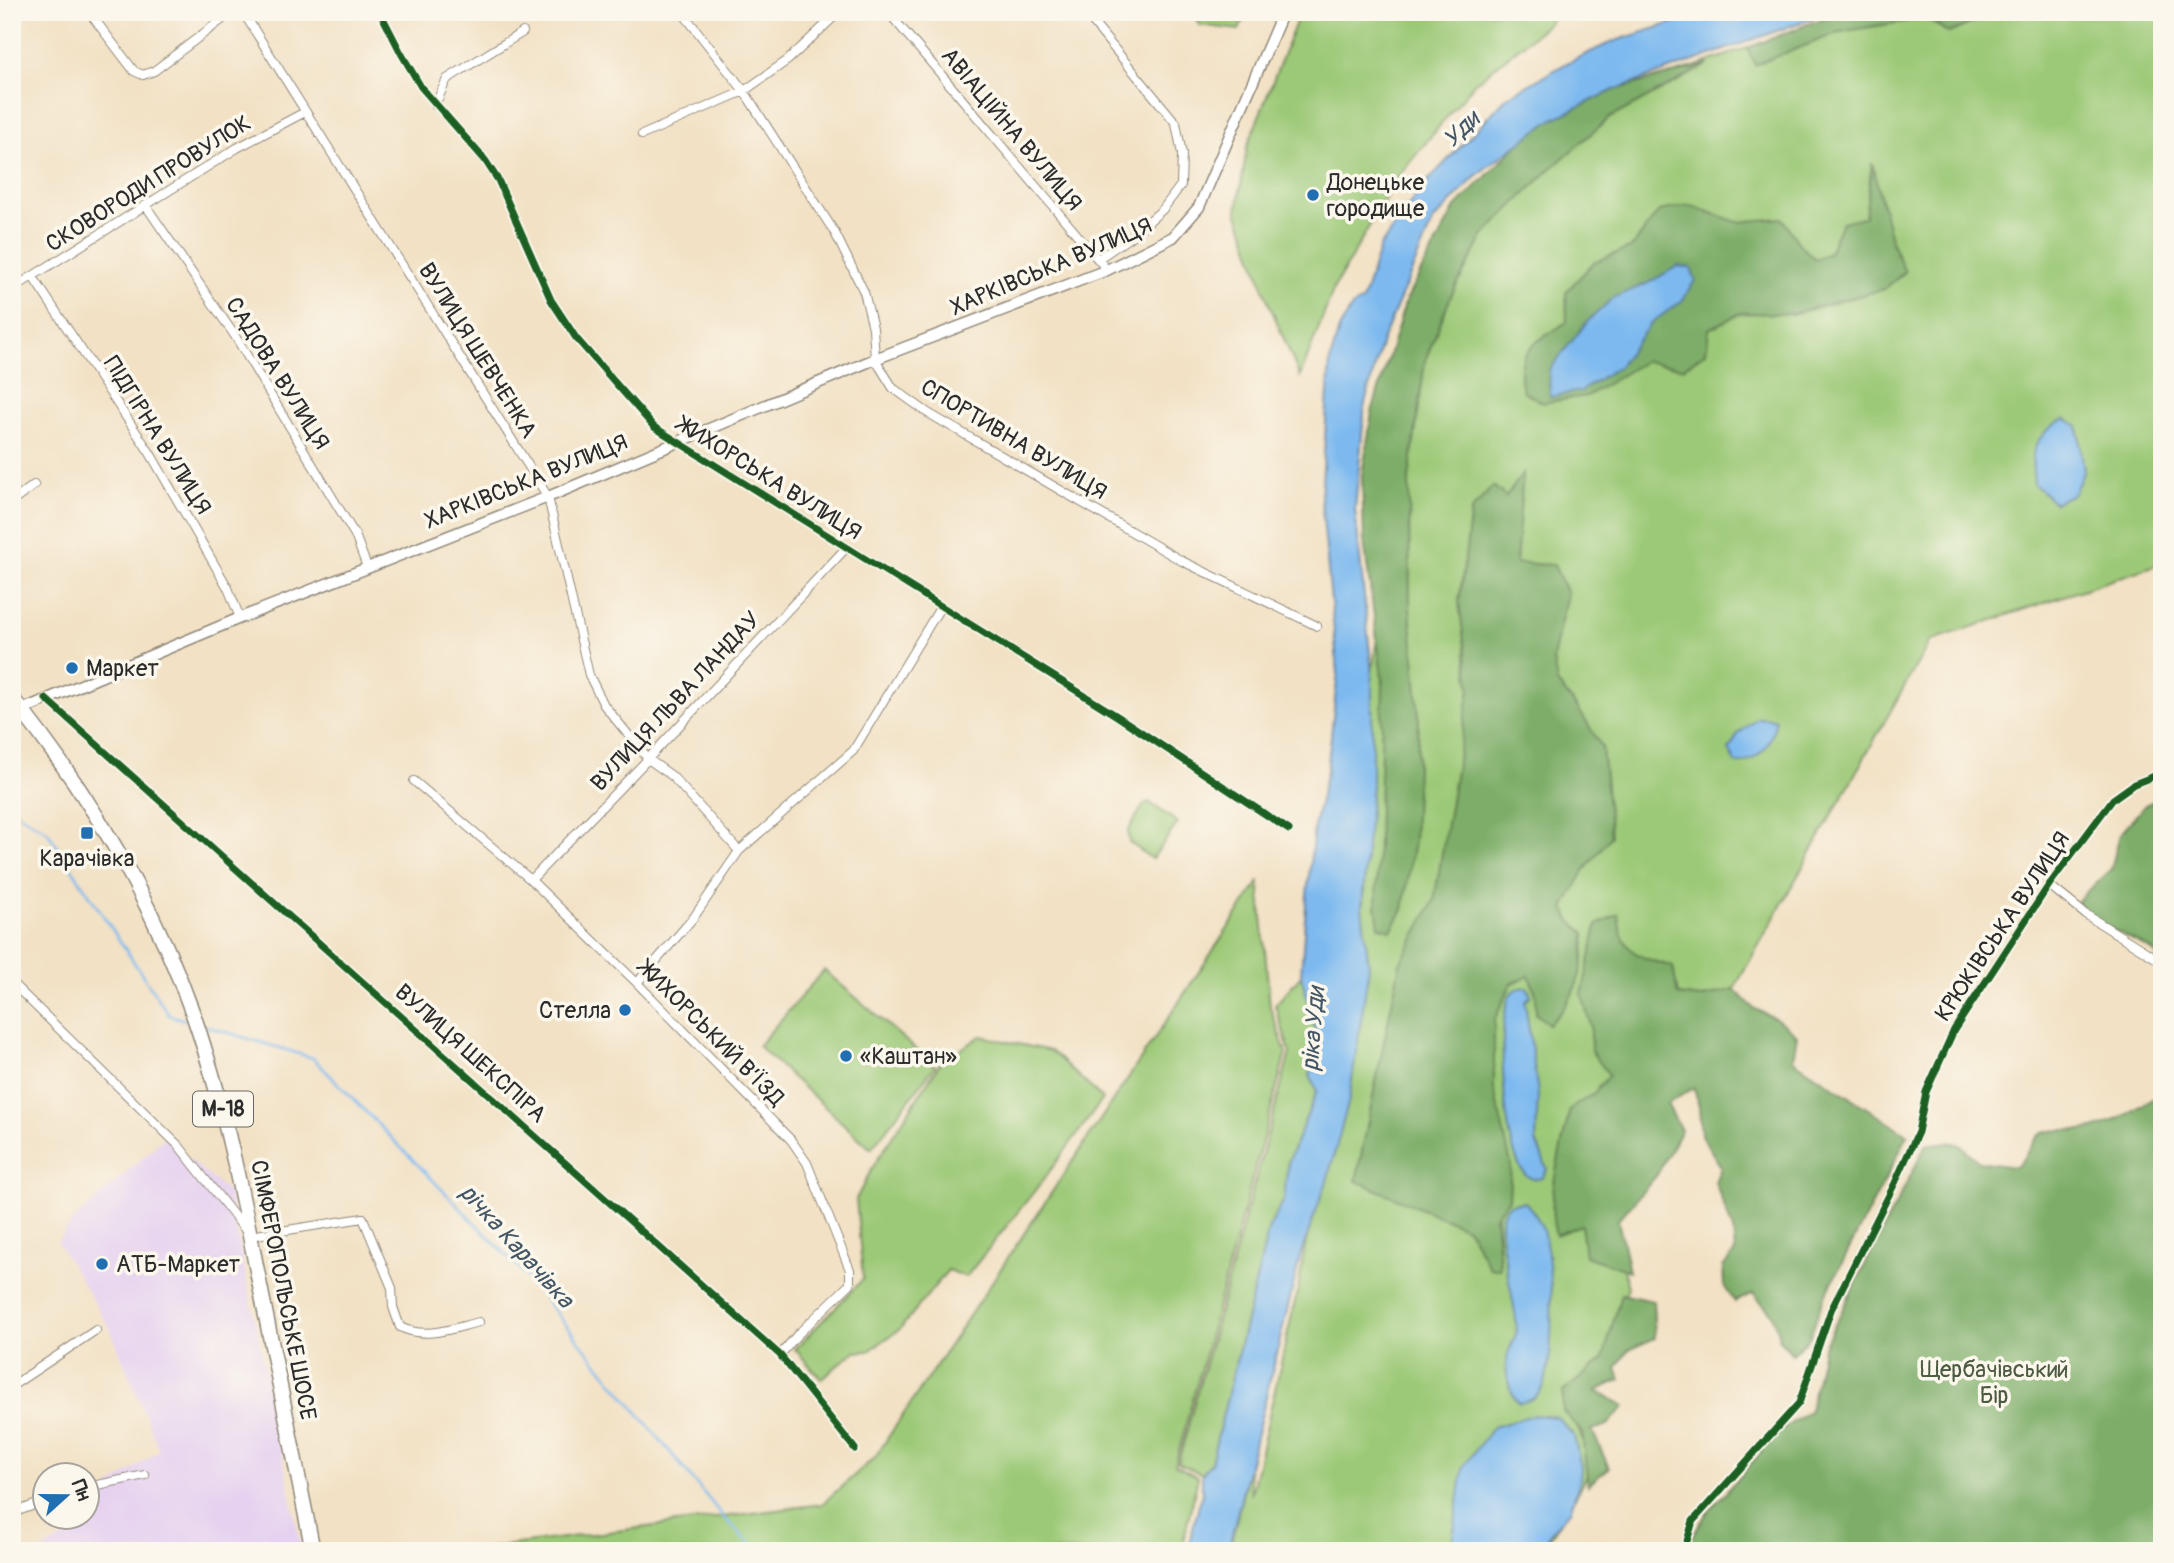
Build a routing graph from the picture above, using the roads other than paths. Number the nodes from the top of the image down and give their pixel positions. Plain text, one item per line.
1 (89, 12) edge
2 (232, 12) edge
3 (243, 12) edge
4 (380, 12) edge
5 (682, 12) edge
6 (839, 12) edge
7 (888, 12) edge
8 (1084, 12) edge
9 (1283, 12) edge
10 (523, 32) dead end
11 (744, 91) junction
12 (435, 105) junction
13 (305, 112) junction
14 (642, 135) dead end
15 (146, 206) junction
16 (1098, 259) junction
17 (1107, 270) junction
18 (33, 277) junction
19 (12, 289) edge
20 (875, 359) junction
21 (676, 442) junction
22 (34, 485) dead end
23 (548, 497) junction
24 (12, 502) edge
25 (846, 548) junction
26 (367, 567) junction
27 (941, 606) junction
28 (240, 618) junction
29 (1317, 626) dead end
30 (46, 699) junction
31 (15, 707) edge
32 (648, 760) junction
33 (2162, 773) edge
34 (414, 781) dead end
35 (1289, 830) dead end
36 (740, 851) junction
37 (531, 880) junction
38 (2049, 885) junction
39 (2162, 962) edge
40 (12, 983) edge
41 (637, 984) junction
42 (250, 1236) junction
43 (479, 1322) dead end
44 (96, 1330) dead end
45 (780, 1355) junction
46 (12, 1385) edge
47 (855, 1449) dead end
48 (145, 1475) dead end
49 (102, 1484) edge
50 (32, 1506) edge
51 (12, 1513) edge
52 (313, 1551) edge
53 (1684, 1551) edge

1 - 2 street
3 - 13 street, ВУЛИЦЯ ШЕВЧЕНКА
4 - 12 street, ЖИХОРСЬКА ВУЛИЦЯ
5 - 11 street, СПОРТИВНА ВУЛИЦЯ
6 - 11 street
7 - 16 street, АВІАЦІЙНА ВУЛИЦЯ
8 - 16 street
9 - 17 main road, ХАРКІВСЬКА ВУЛИЦЯ
10 - 12 street
11 - 14 street
11 - 20 street, СПОРТИВНА ВУЛИЦЯ
12 - 21 street, ЖИХОРСЬКА ВУЛИЦЯ
13 - 15 street, СКОВОРОДИ ПРОВУЛОК
13 - 23 street, ВУЛИЦЯ ШЕВЧЕНКА
15 - 18 street, СКОВОРОДИ ПРОВУЛОК
15 - 26 street, САДОВА ВУЛИЦЯ
16 - 17 street, АВІАЦІЙНА ВУЛИЦЯ
17 - 20 main road, ХАРКІВСЬКА ВУЛИЦЯ
18 - 19 street, СКОВОРОДИ ПРОВУЛОК
18 - 28 street, ПІДГІРНА ВУЛИЦЯ
20 - 21 main road, ХАРКІВСЬКА ВУЛИЦЯ
20 - 29 street, СПОРТИВНА ВУЛИЦЯ
21 - 23 main road, ХАРКІВСЬКА ВУЛИЦЯ
21 - 25 street, ЖИХОРСЬКА ВУЛИЦЯ
22 - 24 street
23 - 26 main road, ХАРКІВСЬКА ВУЛИЦЯ
23 - 32 street, ВУЛИЦЯ ШЕВЧЕНКА
25 - 27 street, ЖИХОРСЬКА ВУЛИЦЯ
25 - 32 street, ВУЛИЦЯ ЛЬВА ЛАНДАУ
26 - 28 main road, ХАРКІВСЬКА ВУЛИЦЯ
27 - 35 street, ЖИХОРСЬКА ВУЛИЦЯ
27 - 36 street
28 - 30 main road, ХАРКІВСЬКА ВУЛИЦЯ
30 - 31 main road, ХАРКІВСЬКА ВУЛИЦЯ
30 - 45 street, ВУЛИЦЯ ШЕКСПІРА
31 - 42 highway, СІМФЕРОПОЛЬСЬКЕ ШОСЕ / М-18
32 - 36 street, ВУЛИЦЯ ШЕВЧЕНКА
32 - 37 street, ВУЛИЦЯ ЛЬВА ЛАНДАУ
33 - 38 street, КРЮКІВСЬКА ВУЛИЦЯ
34 - 37 street, ЖИХОРСЬКИЙ В’ЇЗД
36 - 41 street
37 - 41 street, ЖИХОРСЬКИЙ В’ЇЗД
38 - 39 street
38 - 53 street, КРЮКІВСЬКА ВУЛИЦЯ
40 - 42 street
41 - 45 street, ЖИХОРСЬКИЙ В’ЇЗД
42 - 43 street
42 - 52 highway, СІМФЕРОПОЛЬСЬКЕ ШОСЕ / М-18
44 - 46 street
45 - 47 street, ВУЛИЦЯ ШЕКСПІРА
48 - 49 street
50 - 51 street

